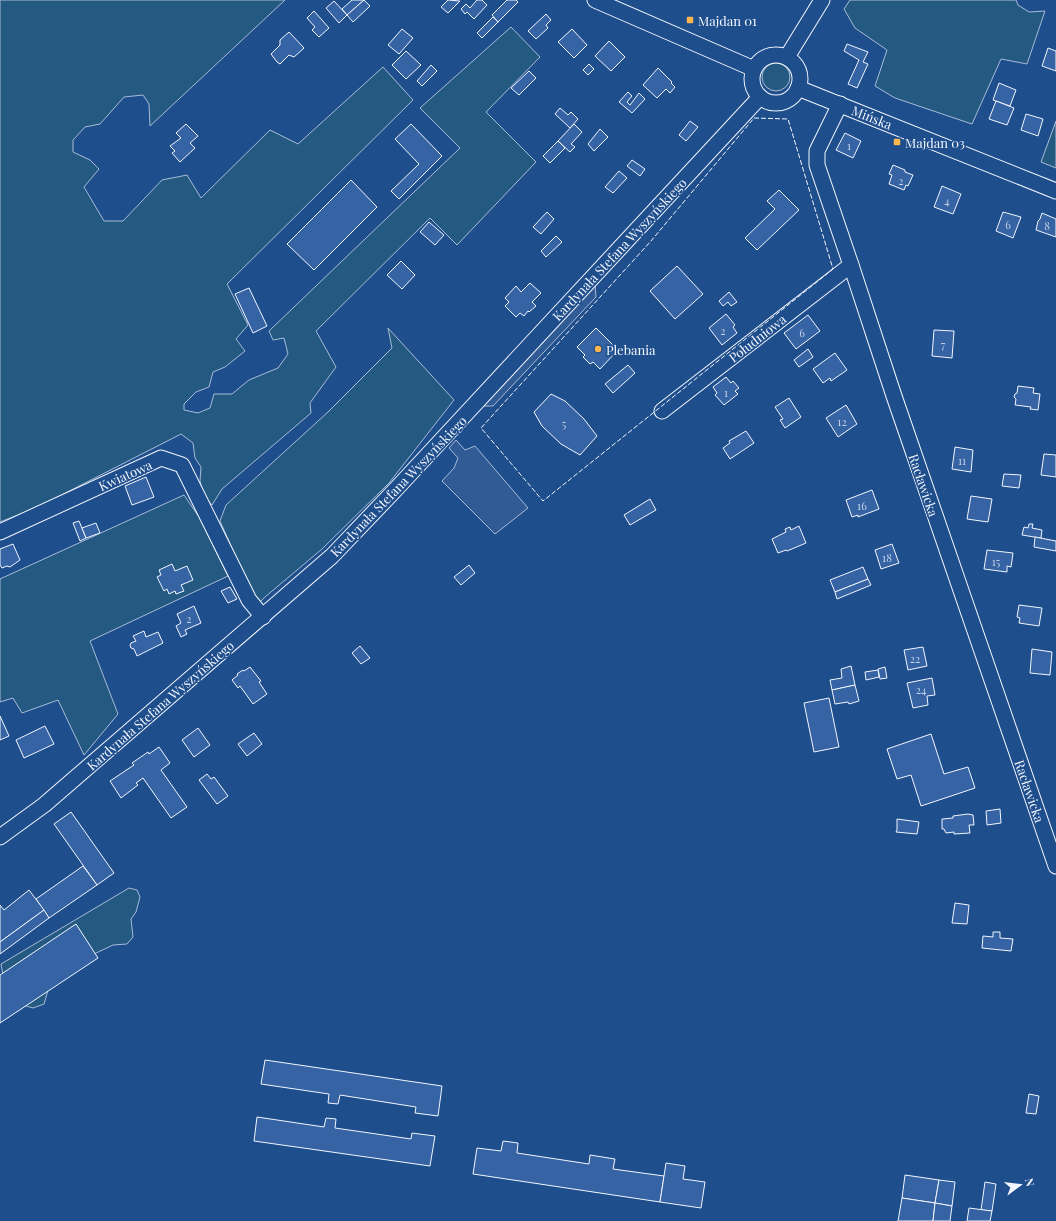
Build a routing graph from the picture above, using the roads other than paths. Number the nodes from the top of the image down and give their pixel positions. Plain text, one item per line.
1 (595, 0) edge
2 (822, 0) edge
3 (787, 57) junction
4 (754, 69) junction
5 (798, 88) junction
6 (760, 97) junction
7 (840, 104) junction
8 (1056, 191) edge
9 (851, 265) junction
10 (662, 411) dead end
11 (0, 532) edge
12 (263, 617) junction
13 (0, 837) edge
14 (1056, 866) edge

1 - 4 street
2 - 3 street
3 - 4 street
3 - 5 street
4 - 6 street
5 - 6 street
5 - 7 street, Mińska
6 - 12 street, Kardynała Stefana Wyszyńskiego
7 - 8 street, Mińska
7 - 9 street, Racławicka
9 - 10 street, Południowa
9 - 14 street, Racławicka
11 - 12 street, Kwiatowa
12 - 13 street, Kardynała Stefana Wyszyńskiego

